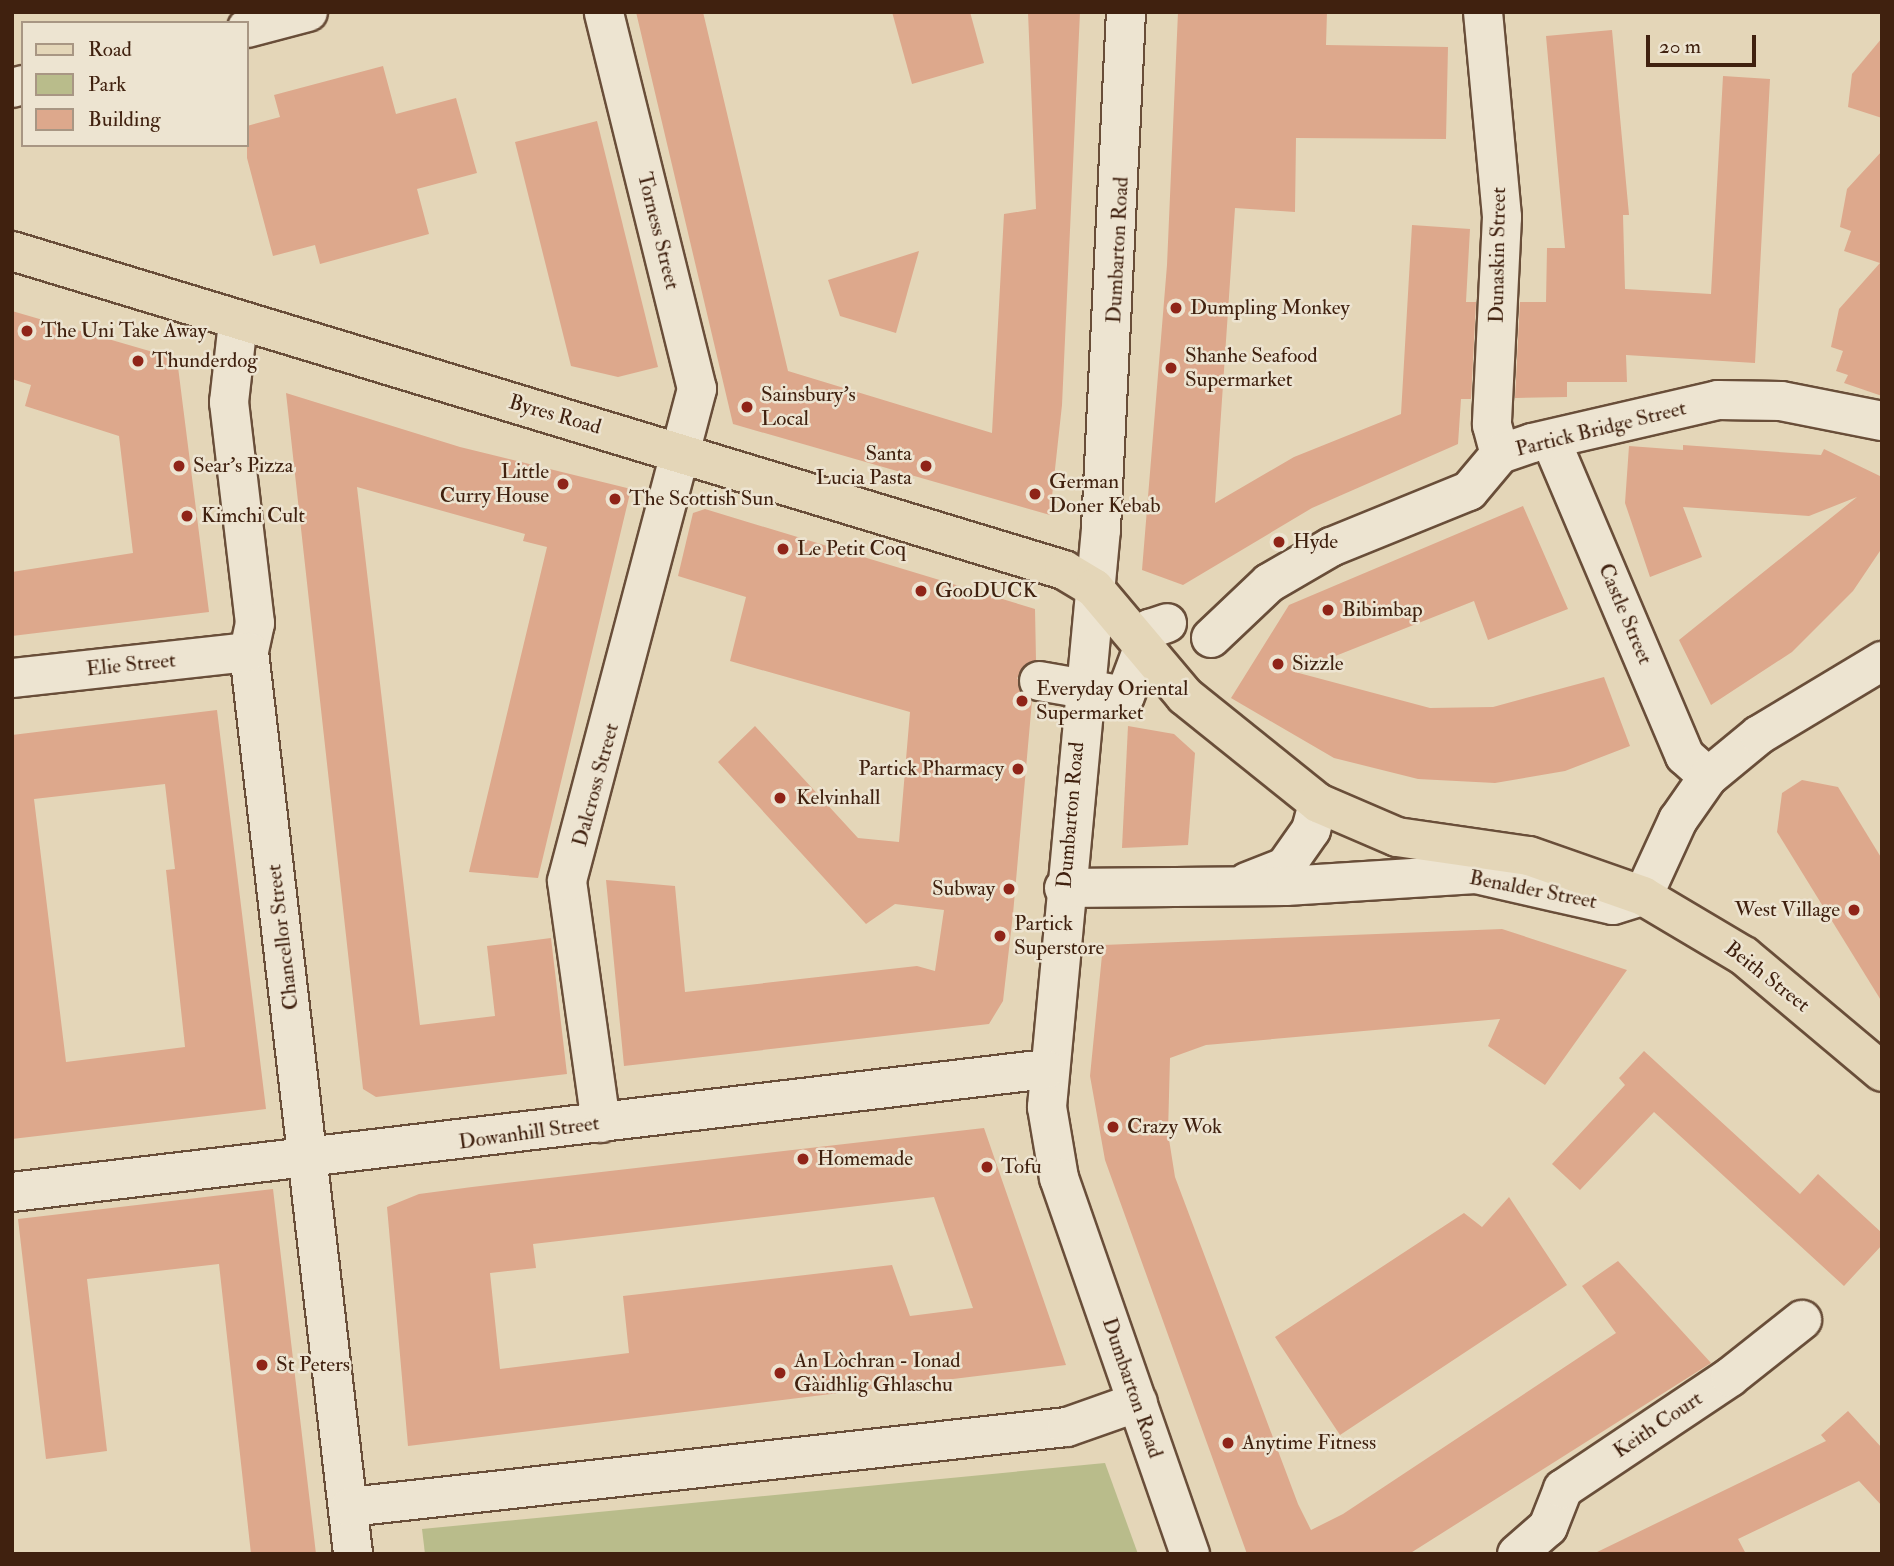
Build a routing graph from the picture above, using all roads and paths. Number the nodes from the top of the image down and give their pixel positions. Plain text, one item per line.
1 (308, 12) edge
2 (604, 12) edge
3 (1126, 12) edge
4 (1483, 12) edge
5 (248, 28) edge
6 (12, 251) edge
7 (238, 322) junction
8 (1882, 421) edge
9 (1552, 443) junction
10 (684, 451) junction
11 (1500, 454) junction
12 (1094, 588) junction
13 (1167, 622) dead end
14 (1211, 638) dead end
15 (249, 652) junction
16 (1142, 652) junction
17 (1882, 661) edge
18 (12, 678) edge
19 (1039, 681) dead end
20 (1081, 689) junction
21 (1708, 777) junction
22 (1318, 803) junction
23 (1245, 883) junction
24 (1064, 888) junction
25 (1643, 896) junction
26 (1046, 1069) junction
27 (1882, 1072) edge
28 (601, 1123) junction
29 (310, 1160) junction
30 (12, 1192) edge
31 (1801, 1320) dead end
32 (1138, 1402) junction
33 (349, 1507) junction
34 (1531, 1551) edge
35 (354, 1554) edge
36 (1190, 1554) edge

1 - 5 street
2 - 10 street, Torness Street
3 - 12 street, Dumbarton Road
4 - 11 street, Dunaskin Street
6 - 7 main road, Byres Road
7 - 10 main road, Byres Road
7 - 15 street, Chancellor Street
8 - 9 street, Partick Bridge Street
9 - 11 street, Partick Bridge Street
9 - 21 street, Castle Street
10 - 12 main road, Byres Road
10 - 28 street, Dalcross Street
11 - 14 street, Partick Bridge Street
12 - 16 main road, Beith Street
12 - 20 street, Dumbarton Road
13 - 16 street
15 - 18 street, Elie Street
15 - 29 street, Chancellor Street
16 - 20 street
16 - 22 main road, Beith Street
17 - 21 street
19 - 20 street
20 - 24 street, Dumbarton Road
21 - 25 street
22 - 23 street, Benalder Street
22 - 25 main road, Beith Street
23 - 24 street, Benalder Street
23 - 25 street, Benalder Street
24 - 26 street, Dumbarton Road
25 - 27 main road, Beith Street
26 - 28 street, Dowanhill Street
26 - 32 street, Dumbarton Road
28 - 29 street, Dowanhill Street
29 - 30 street, Dowanhill Street
29 - 33 street, Chancellor Street
31 - 34 street, Keith Court
32 - 33 street
32 - 36 street, Dumbarton Road
33 - 35 street, Chancellor Street

